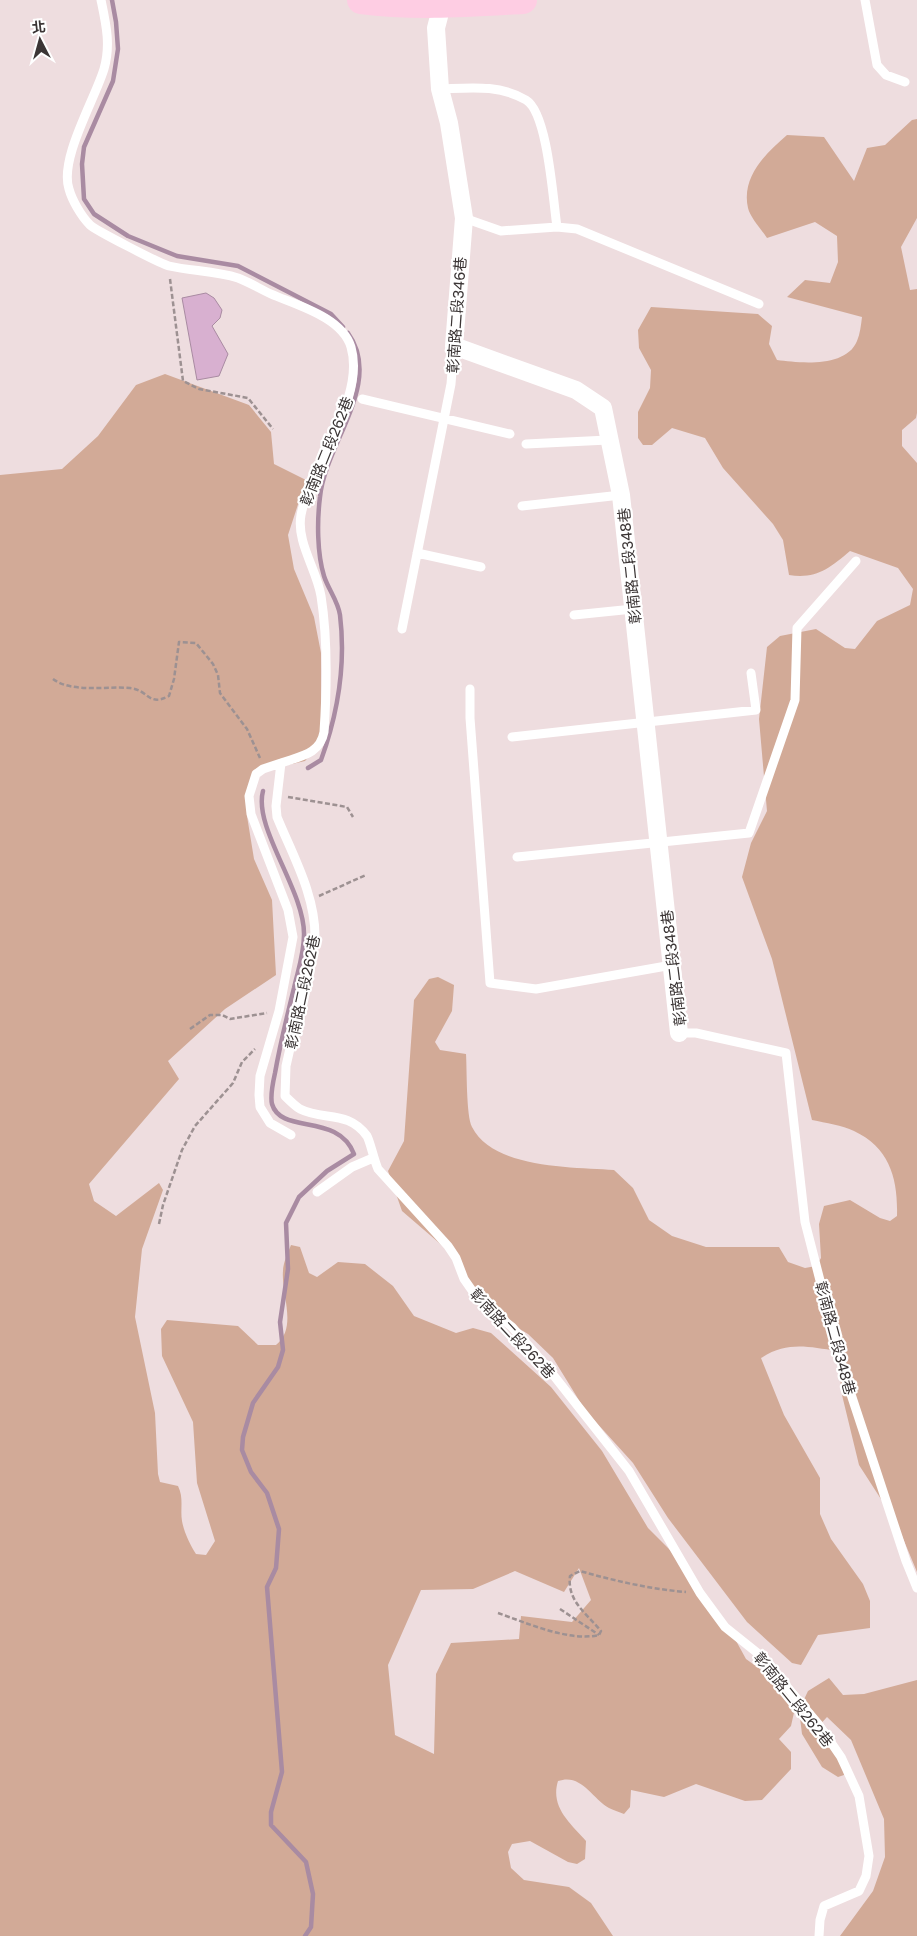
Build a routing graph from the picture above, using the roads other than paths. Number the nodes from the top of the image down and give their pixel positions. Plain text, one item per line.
1 (101, 0) edge
2 (360, 0) edge
3 (523, 0) edge
4 (865, 0) edge
5 (444, 2) edge
6 (905, 82) dead end
7 (440, 89) junction
8 (464, 218) junction
9 (557, 227) junction
10 (759, 304) dead end
11 (454, 346) junction
12 (362, 399) dead end
13 (443, 418) junction
14 (510, 434) dead end
15 (608, 440) junction
16 (526, 444) dead end
17 (621, 495) junction
18 (522, 506) dead end
19 (417, 553) junction
20 (856, 562) dead end
21 (481, 566) dead end
22 (633, 609) junction
23 (574, 615) dead end
24 (402, 629) dead end
25 (751, 673) dead end
26 (470, 689) dead end
27 (646, 721) junction
28 (512, 736) dead end
29 (281, 762) junction
30 (659, 841) junction
31 (517, 857) dead end
32 (672, 964) junction
33 (679, 1033) joint
34 (291, 1135) dead end
35 (373, 1158) junction
36 (317, 1192) dead end
37 (917, 1588) edge
38 (819, 1936) edge

1 - 29 lane, 彰南路二段262巷
2 - 5 main road
3 - 5 main road
4 - 6 lane
5 - 7 street, 彰南路二段346巷
7 - 8 street, 彰南路二段346巷
7 - 9 lane
8 - 9 lane
8 - 11 street, 彰南路二段346巷
9 - 10 lane
11 - 13 lane, 彰南路二段346巷
11 - 15 street, 彰南路二段348巷
12 - 13 lane
13 - 14 lane
13 - 19 lane, 彰南路二段346巷
15 - 16 lane
15 - 17 street, 彰南路二段348巷
17 - 18 lane
17 - 22 street, 彰南路二段348巷
19 - 21 lane
19 - 24 lane, 彰南路二段346巷
20 - 30 lane
22 - 23 lane
22 - 27 street, 彰南路二段348巷
25 - 27 lane
26 - 32 lane
27 - 28 lane
27 - 30 street, 彰南路二段348巷
29 - 34 lane
29 - 35 lane, 彰南路二段262巷
30 - 31 lane
30 - 32 street, 彰南路二段348巷
32 - 33 street, 彰南路二段348巷
33 - 37 lane, 彰南路二段348巷
35 - 36 lane
35 - 38 lane, 彰南路二段262巷

